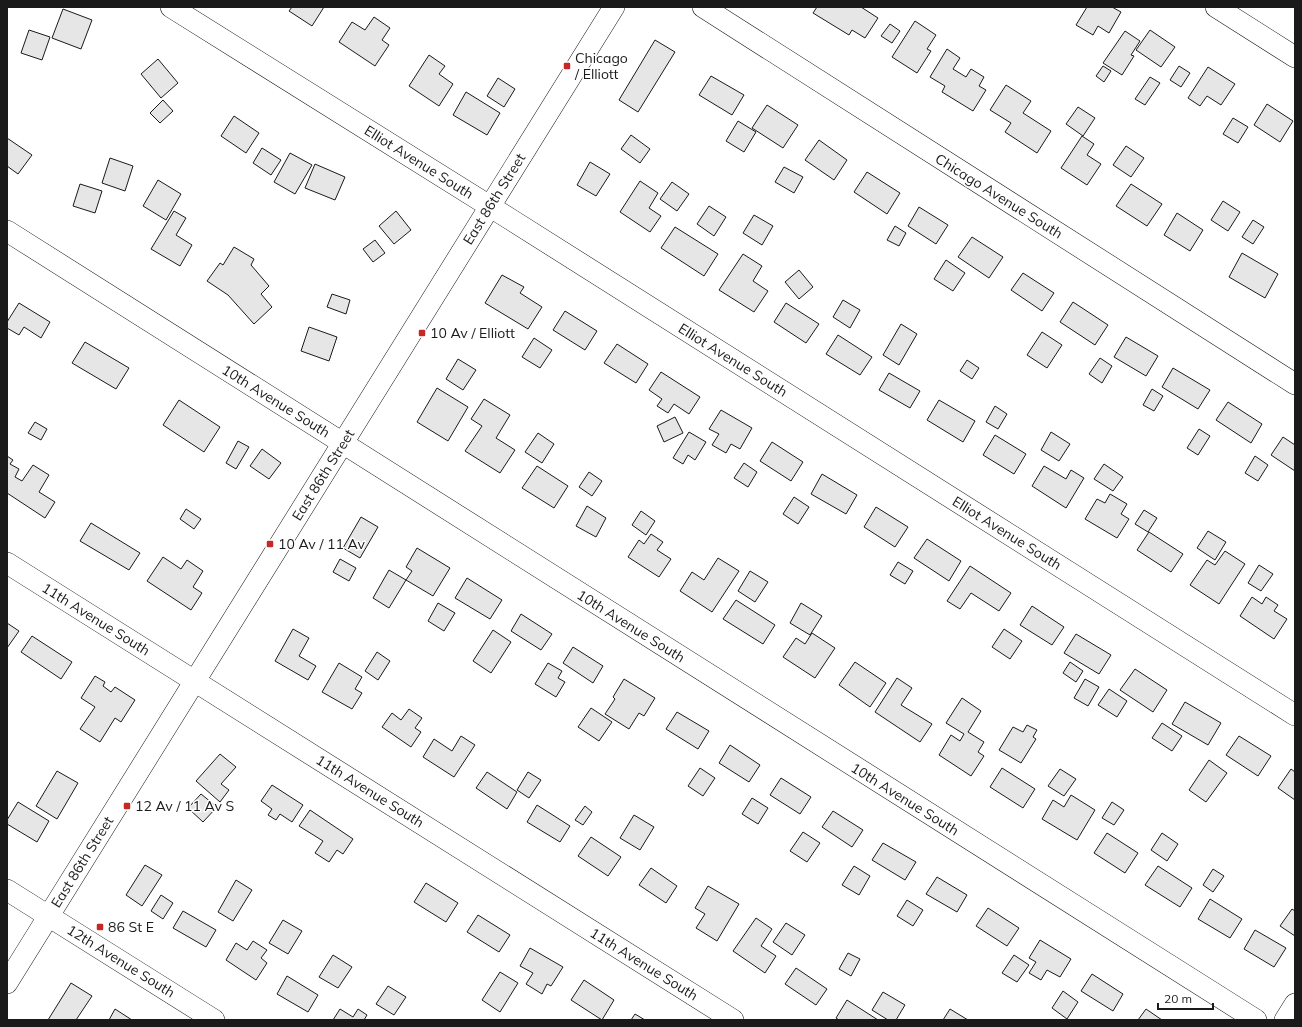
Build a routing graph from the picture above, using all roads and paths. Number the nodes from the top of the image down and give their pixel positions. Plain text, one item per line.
1 (171, 7) edge
2 (614, 7) edge
3 (703, 7) edge
4 (1216, 7) edge
5 (1295, 57) edge
6 (490, 206) junction
7 (7, 231) edge
8 (1295, 384) edge
9 (343, 444) junction
10 (7, 563) edge
11 (195, 680) junction
12 (1295, 715) edge
13 (7, 890) edge
14 (49, 916) junction
15 (7, 983) edge
16 (1295, 1004) edge
17 (214, 1020) edge
18 (733, 1020) edge
19 (1256, 1020) edge
20 (1285, 1020) edge

1 - 6 street, Elliot Avenue South
2 - 6 street, East 86th Street
3 - 8 street, Chicago Avenue South
4 - 5 street
6 - 9 street, East 86th Street
6 - 12 street, Elliot Avenue South
7 - 9 street, 10th Avenue South
9 - 11 street, East 86th Street
9 - 19 street, 10th Avenue South
10 - 11 street, 11th Avenue South
11 - 14 street, East 86th Street
11 - 18 street, 11th Avenue South
13 - 14 street, 12th Avenue South
14 - 15 street, East 86th Street
14 - 17 street, 12th Avenue South
16 - 20 street

